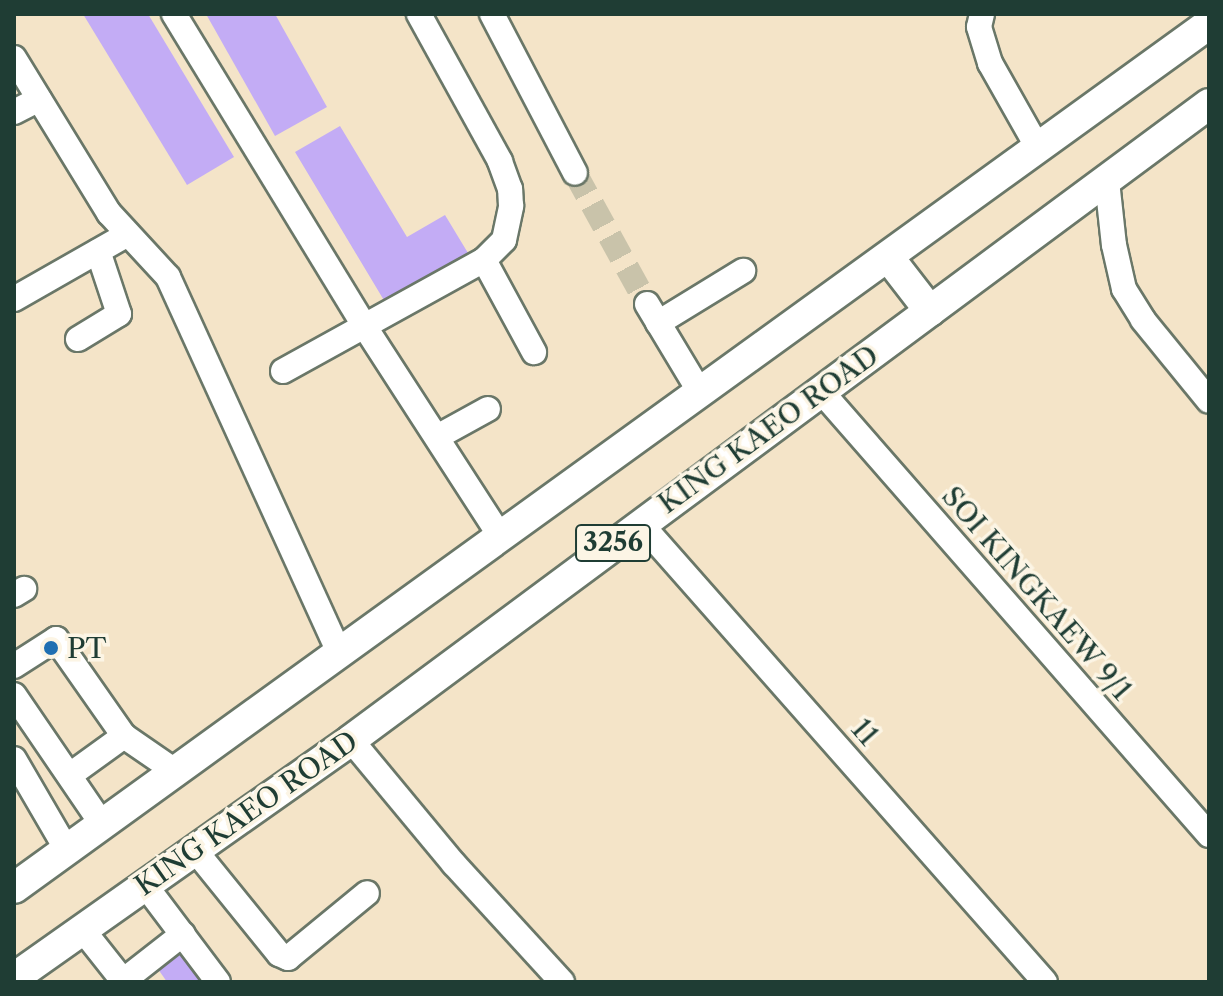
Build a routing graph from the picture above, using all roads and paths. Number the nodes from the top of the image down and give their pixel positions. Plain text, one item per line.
1 (174, 14) edge
2 (419, 14) edge
3 (492, 14) edge
4 (982, 14) edge
5 (1209, 24) edge
6 (14, 58) edge
7 (39, 99) junction
8 (1209, 104) edge
9 (14, 112) edge
10 (1038, 148) junction
11 (575, 173) tunnel mouth
12 (1107, 181) junction
13 (128, 234) junction
14 (98, 251) junction
15 (889, 258) junction
16 (484, 260) junction
17 (743, 271) dead end
18 (14, 299) edge
19 (930, 311) junction
20 (365, 327) junction
21 (78, 339) dead end
22 (534, 352) dead end
23 (283, 371) dead end
24 (820, 390) junction
25 (701, 394) junction
26 (1209, 401) edge
27 (488, 409) dead end
28 (437, 437) junction
29 (640, 523) junction
30 (501, 537) junction
31 (339, 653) junction
32 (14, 666) edge
33 (14, 695) edge
34 (124, 736) junction
35 (351, 740) junction
36 (14, 759) edge
37 (175, 771) junction
38 (70, 775) junction
39 (102, 824) junction
40 (1209, 835) edge
41 (194, 849) junction
42 (67, 850) junction
43 (145, 885) junction
44 (14, 888) edge
45 (367, 893) dead end
46 (82, 929) junction
47 (183, 934) junction
48 (14, 978) edge
49 (124, 981) edge
50 (218, 982) edge
51 (562, 982) edge
52 (1045, 982) edge

1 - 20 street
2 - 16 street
3 - 11 street
4 - 10 street
5 - 10 main road, 3256
6 - 7 street
7 - 9 street
7 - 13 street
8 - 12 main road, KING KAEO ROAD / 3256
10 - 15 main road, 3256
12 - 19 main road, KING KAEO ROAD / 3256
12 - 26 street
13 - 14 street
13 - 31 street
14 - 18 street
14 - 21 street
15 - 19 main road
15 - 25 main road, 3256
16 - 20 street
16 - 22 street
17 - 25 street
19 - 24 main road, KING KAEO ROAD / 3256
20 - 23 street
20 - 28 street
24 - 29 main road, KING KAEO ROAD / 3256
24 - 40 street, SOI KINGKAEW 9/1
25 - 30 main road, 3256
27 - 28 street
28 - 30 street
29 - 35 main road, KING KAEO ROAD / 3256
29 - 52 street, 11
30 - 31 main road, 3256
31 - 37 main road, 3256
32 - 34 street
33 - 38 street
34 - 37 street
34 - 38 street
35 - 41 main road, KING KAEO ROAD / 3256
35 - 51 street
36 - 42 street
37 - 39 main road, 3256
38 - 39 street
39 - 42 main road, 3256
41 - 43 main road, KING KAEO ROAD / 3256
41 - 45 street
42 - 44 main road, 3256
43 - 46 main road, KING KAEO ROAD / 3256
43 - 47 street
46 - 48 main road, KING KAEO ROAD / 3256
46 - 49 street
47 - 49 street
47 - 50 street

